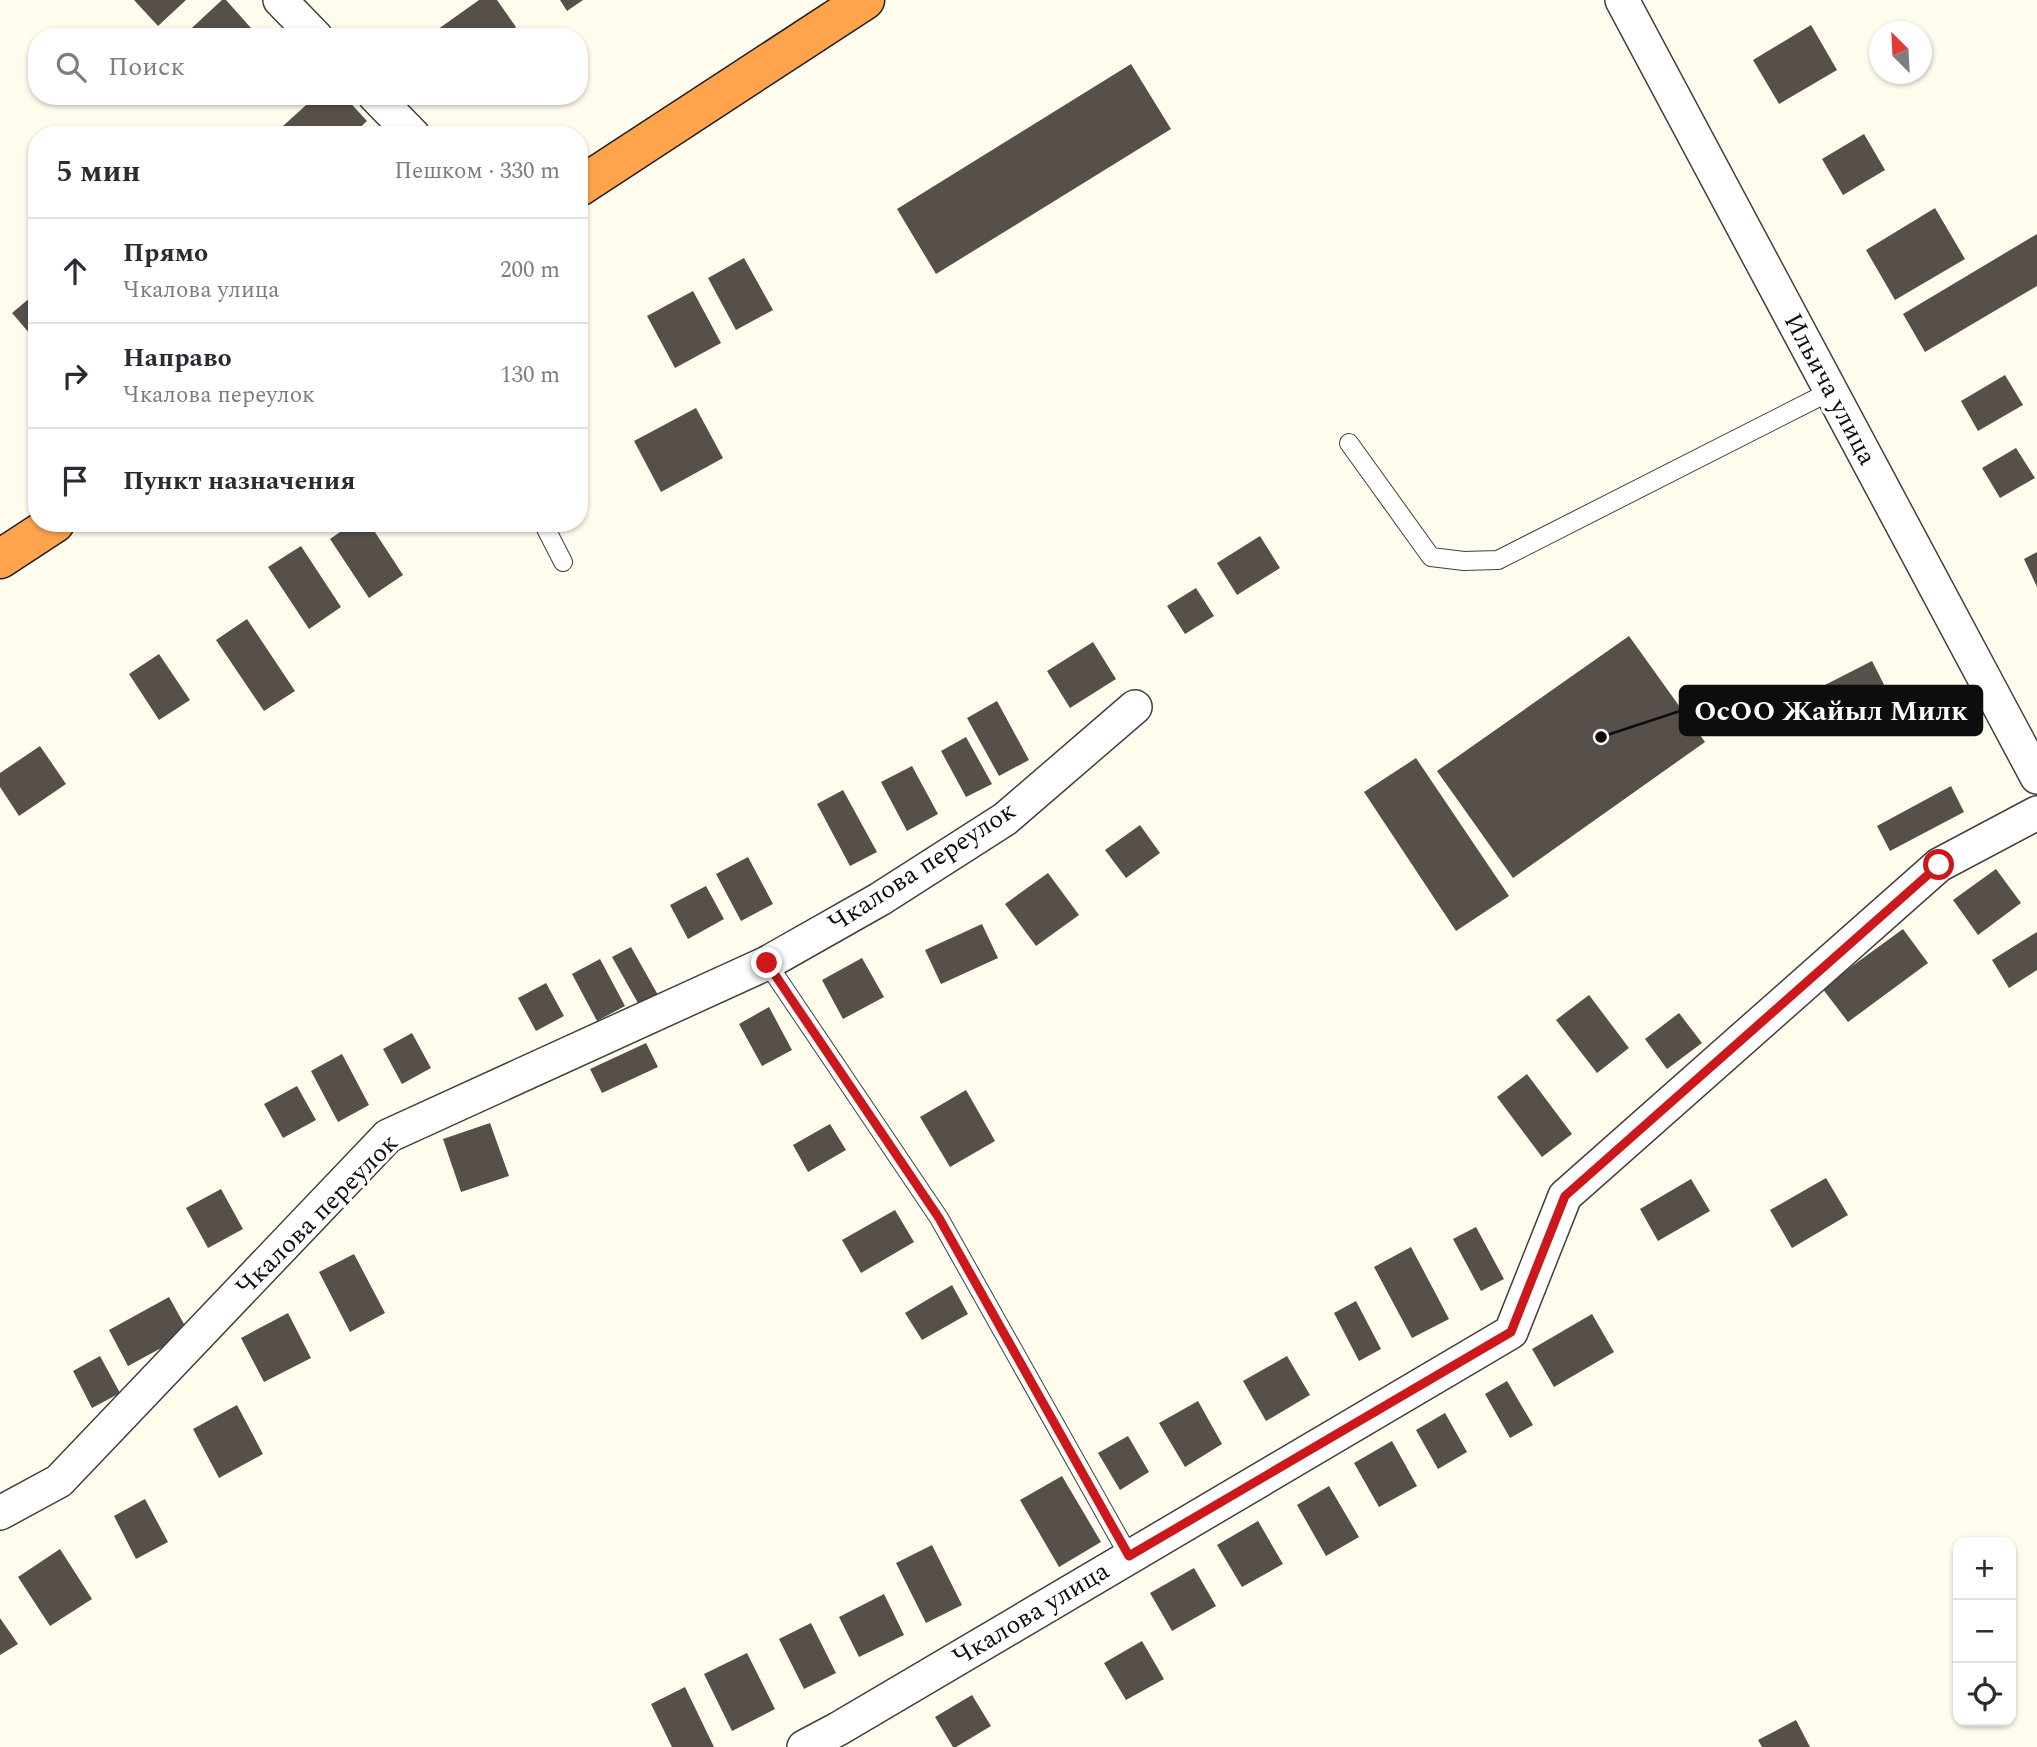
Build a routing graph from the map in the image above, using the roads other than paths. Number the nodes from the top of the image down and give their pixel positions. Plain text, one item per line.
1 (280, 0) edge
2 (865, 0) edge
3 (1622, 0) edge
4 (307, 28) edge
5 (384, 105) edge
6 (404, 126) edge
7 (588, 181) edge
8 (1831, 391) junction
9 (1349, 443) dead end
10 (41, 532) edge
11 (548, 532) edge
12 (0, 559) edge
13 (563, 562) dead end
14 (1135, 707) dead end
15 (2034, 764) edge
16 (2037, 813) edge
17 (767, 963) junction
18 (0, 1513) edge
19 (1129, 1556) junction
20 (845, 1738) edge
21 (804, 1747) edge

1 - 4 street
2 - 7 highway
3 - 8 street, Ильича улица
5 - 6 street
8 - 9 lane
8 - 15 street, Ильича улица
10 - 12 highway
11 - 13 lane
14 - 17 street, Чкалова переулок
16 - 19 street, Чкалова улица
17 - 18 street, Чкалова переулок
17 - 19 lane
19 - 20 street, Чкалова улица
20 - 21 street, Чкалова улица

